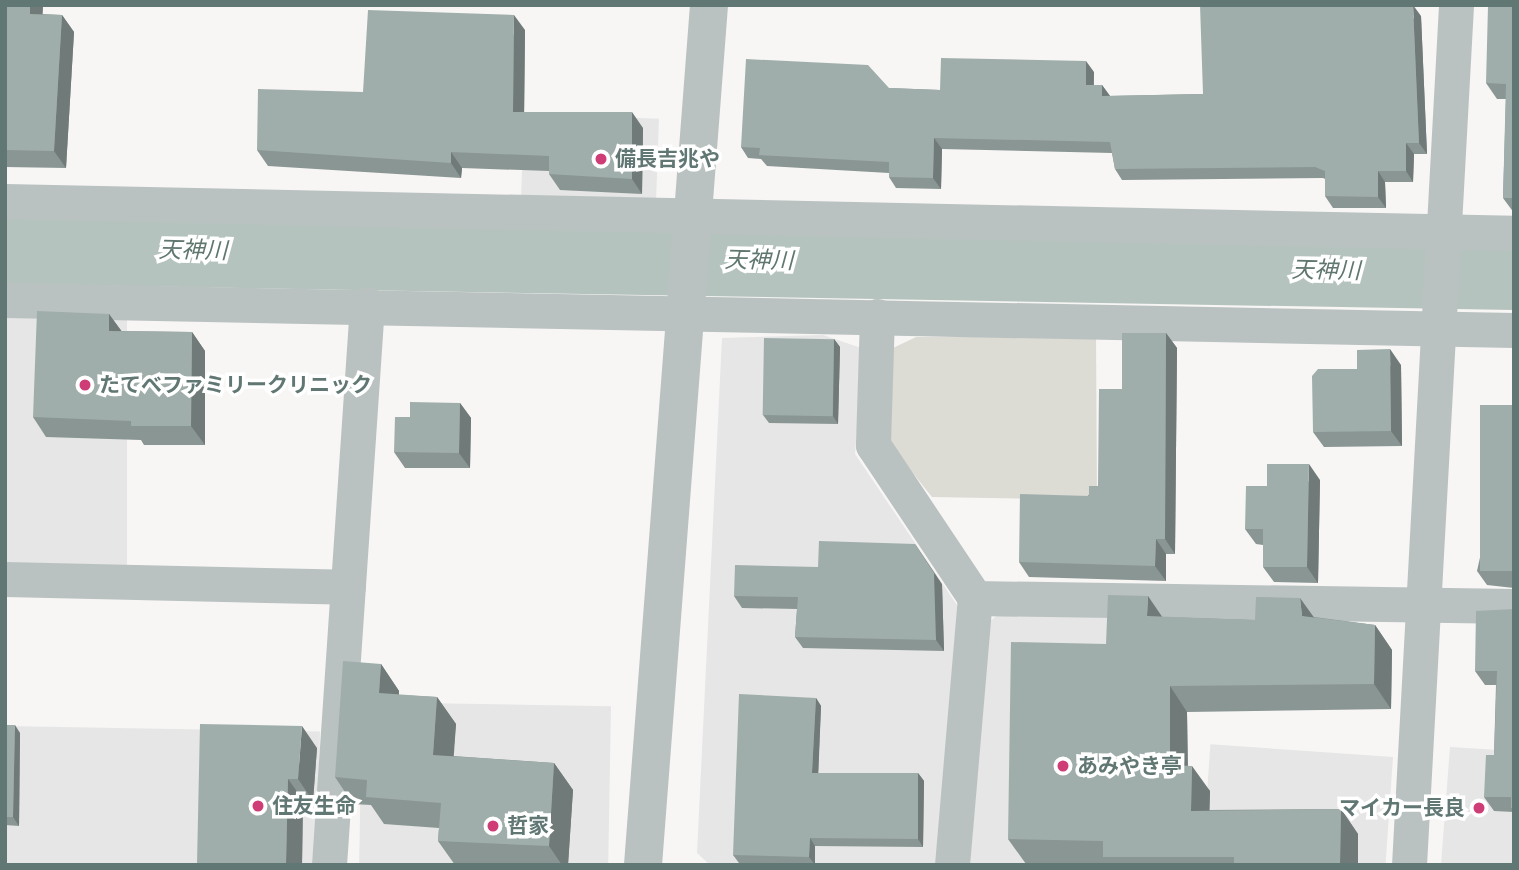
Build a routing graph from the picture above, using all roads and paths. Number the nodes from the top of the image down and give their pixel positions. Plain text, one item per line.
1 (709, 5) edge
2 (1456, 5) edge
3 (5, 201) edge
4 (690, 225) junction
5 (1514, 233) edge
6 (1446, 239) junction
7 (5, 300) edge
8 (367, 304) junction
9 (683, 309) junction
10 (877, 316) junction
11 (1443, 322) junction
12 (1514, 330) edge
13 (5, 579) edge
14 (348, 587) junction
15 (975, 598) junction
16 (1422, 606) junction
17 (1514, 607) edge
18 (329, 865) edge
19 (643, 865) edge
20 (952, 865) edge
21 (1409, 865) edge

1 - 4 street
2 - 6 street
3 - 4 street
4 - 6 street
4 - 9 street
5 - 6 street
6 - 11 street
7 - 8 street
8 - 9 street
8 - 14 street
9 - 10 street
9 - 19 street
10 - 11 street
10 - 15 street
11 - 12 street
11 - 16 street
13 - 14 street
14 - 18 street
15 - 16 street
15 - 20 street
16 - 17 street
16 - 21 street

